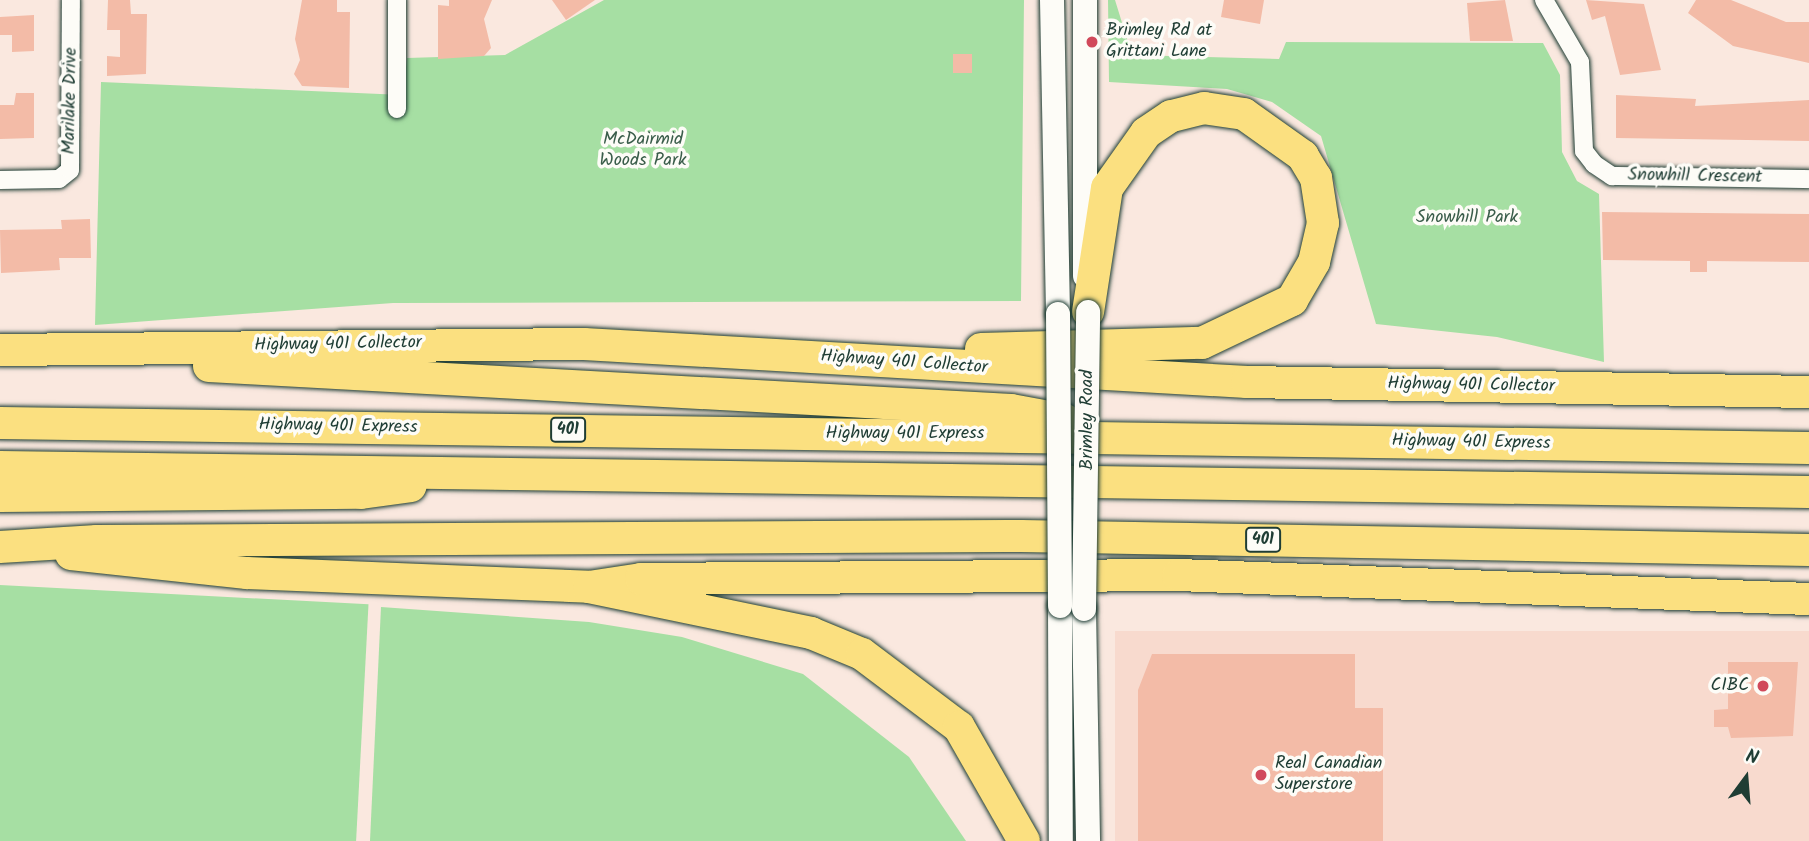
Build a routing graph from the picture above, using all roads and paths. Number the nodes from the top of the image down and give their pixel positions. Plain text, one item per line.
1 (71, 0) edge
2 (397, 0) edge
3 (1052, 0) edge
4 (1085, 0) edge
5 (1544, 0) edge
6 (397, 109) dead end
7 (1809, 179) edge
8 (0, 180) edge
9 (1073, 313) junction
10 (0, 350) edge
11 (0, 358) edge
12 (904, 362) junction
13 (1809, 392) edge
14 (0, 423) edge
15 (1135, 434) junction
16 (1809, 448) edge
17 (0, 467) edge
18 (508, 472) junction
19 (1809, 492) edge
20 (0, 496) edge
21 (0, 547) edge
22 (49, 549) junction
23 (1809, 550) edge
24 (589, 587) junction
25 (1809, 599) edge
26 (1024, 841) edge
27 (1061, 841) edge
28 (1088, 841) edge

1 - 8 street, Marilake Drive
2 - 6 street
3 - 9 main road, Brimley Road
4 - 9 main road, Brimley Road
5 - 7 street, Snowhill Crescent
9 - 12 highway
9 - 27 main road, Brimley Road, bridge
9 - 28 main road, Brimley Road, bridge
10 - 12 highway, Highway 401 Collector
11 - 15 highway
12 - 13 highway, Highway 401 Collector
14 - 15 highway, Highway 401 Express / 401
15 - 16 highway, Highway 401 Express / 401
17 - 18 highway
18 - 19 highway
18 - 20 highway
21 - 22 highway, 401
22 - 23 highway, 401
22 - 24 highway
24 - 25 highway
24 - 26 highway

